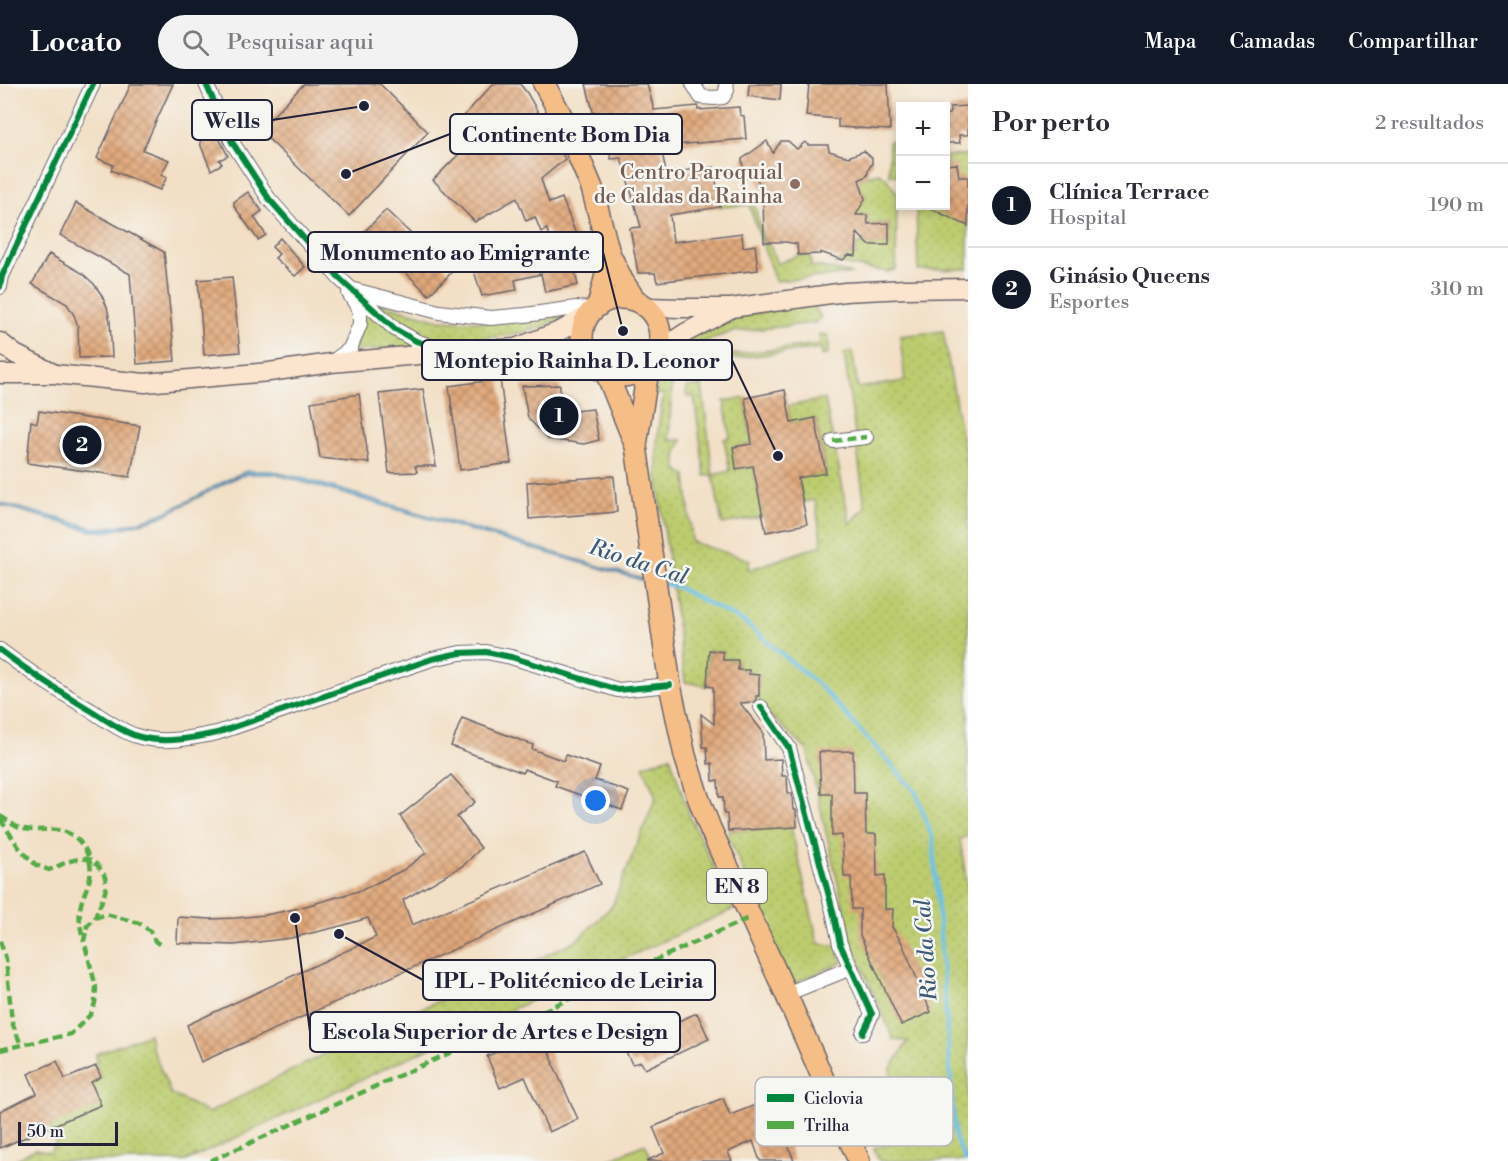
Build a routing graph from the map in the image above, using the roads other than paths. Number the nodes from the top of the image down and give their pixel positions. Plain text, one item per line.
1 (93, 84) edge
2 (206, 84) edge
3 (544, 84) edge
4 (693, 84) edge
5 (726, 84) edge
6 (609, 253) junction
7 (1, 280) edge
8 (348, 286) junction
9 (968, 288) edge
10 (641, 303) junction
11 (732, 308) junction
12 (594, 310) junction
13 (0, 342) edge
14 (516, 348) junction
15 (450, 352) junction
16 (653, 358) junction
17 (331, 363) junction
18 (601, 369) junction
19 (0, 374) edge
20 (54, 374) junction
21 (866, 436) dead end
22 (833, 441) dead end
23 (636, 446) junction
24 (0, 650) edge
25 (670, 685) junction
26 (761, 707) dead end
27 (850, 968) junction
28 (786, 994) junction
29 (863, 1033) dead end
30 (822, 1077) edge
31 (852, 1146) edge
32 (859, 1161) edge

1 - 7 street
2 - 8 street
3 - 6 main road
4 - 5 street
6 - 10 main road
6 - 12 main road
8 - 12 street
8 - 15 street
8 - 17 street
9 - 11 main road
10 - 11 main road
10 - 12 main road
10 - 16 main road
11 - 16 main road
12 - 14 main road
12 - 18 main road
13 - 20 main road
14 - 15 main road
14 - 18 main road
15 - 17 main road
16 - 18 main road
16 - 23 main road
17 - 20 main road
18 - 23 main road
19 - 20 main road
21 - 22 street
23 - 25 main road, EN 8
24 - 25 street
25 - 28 main road, EN 8
26 - 27 street
27 - 28 street
27 - 29 street
28 - 30 main road, EN 8
31 - 32 main road, EN 8

